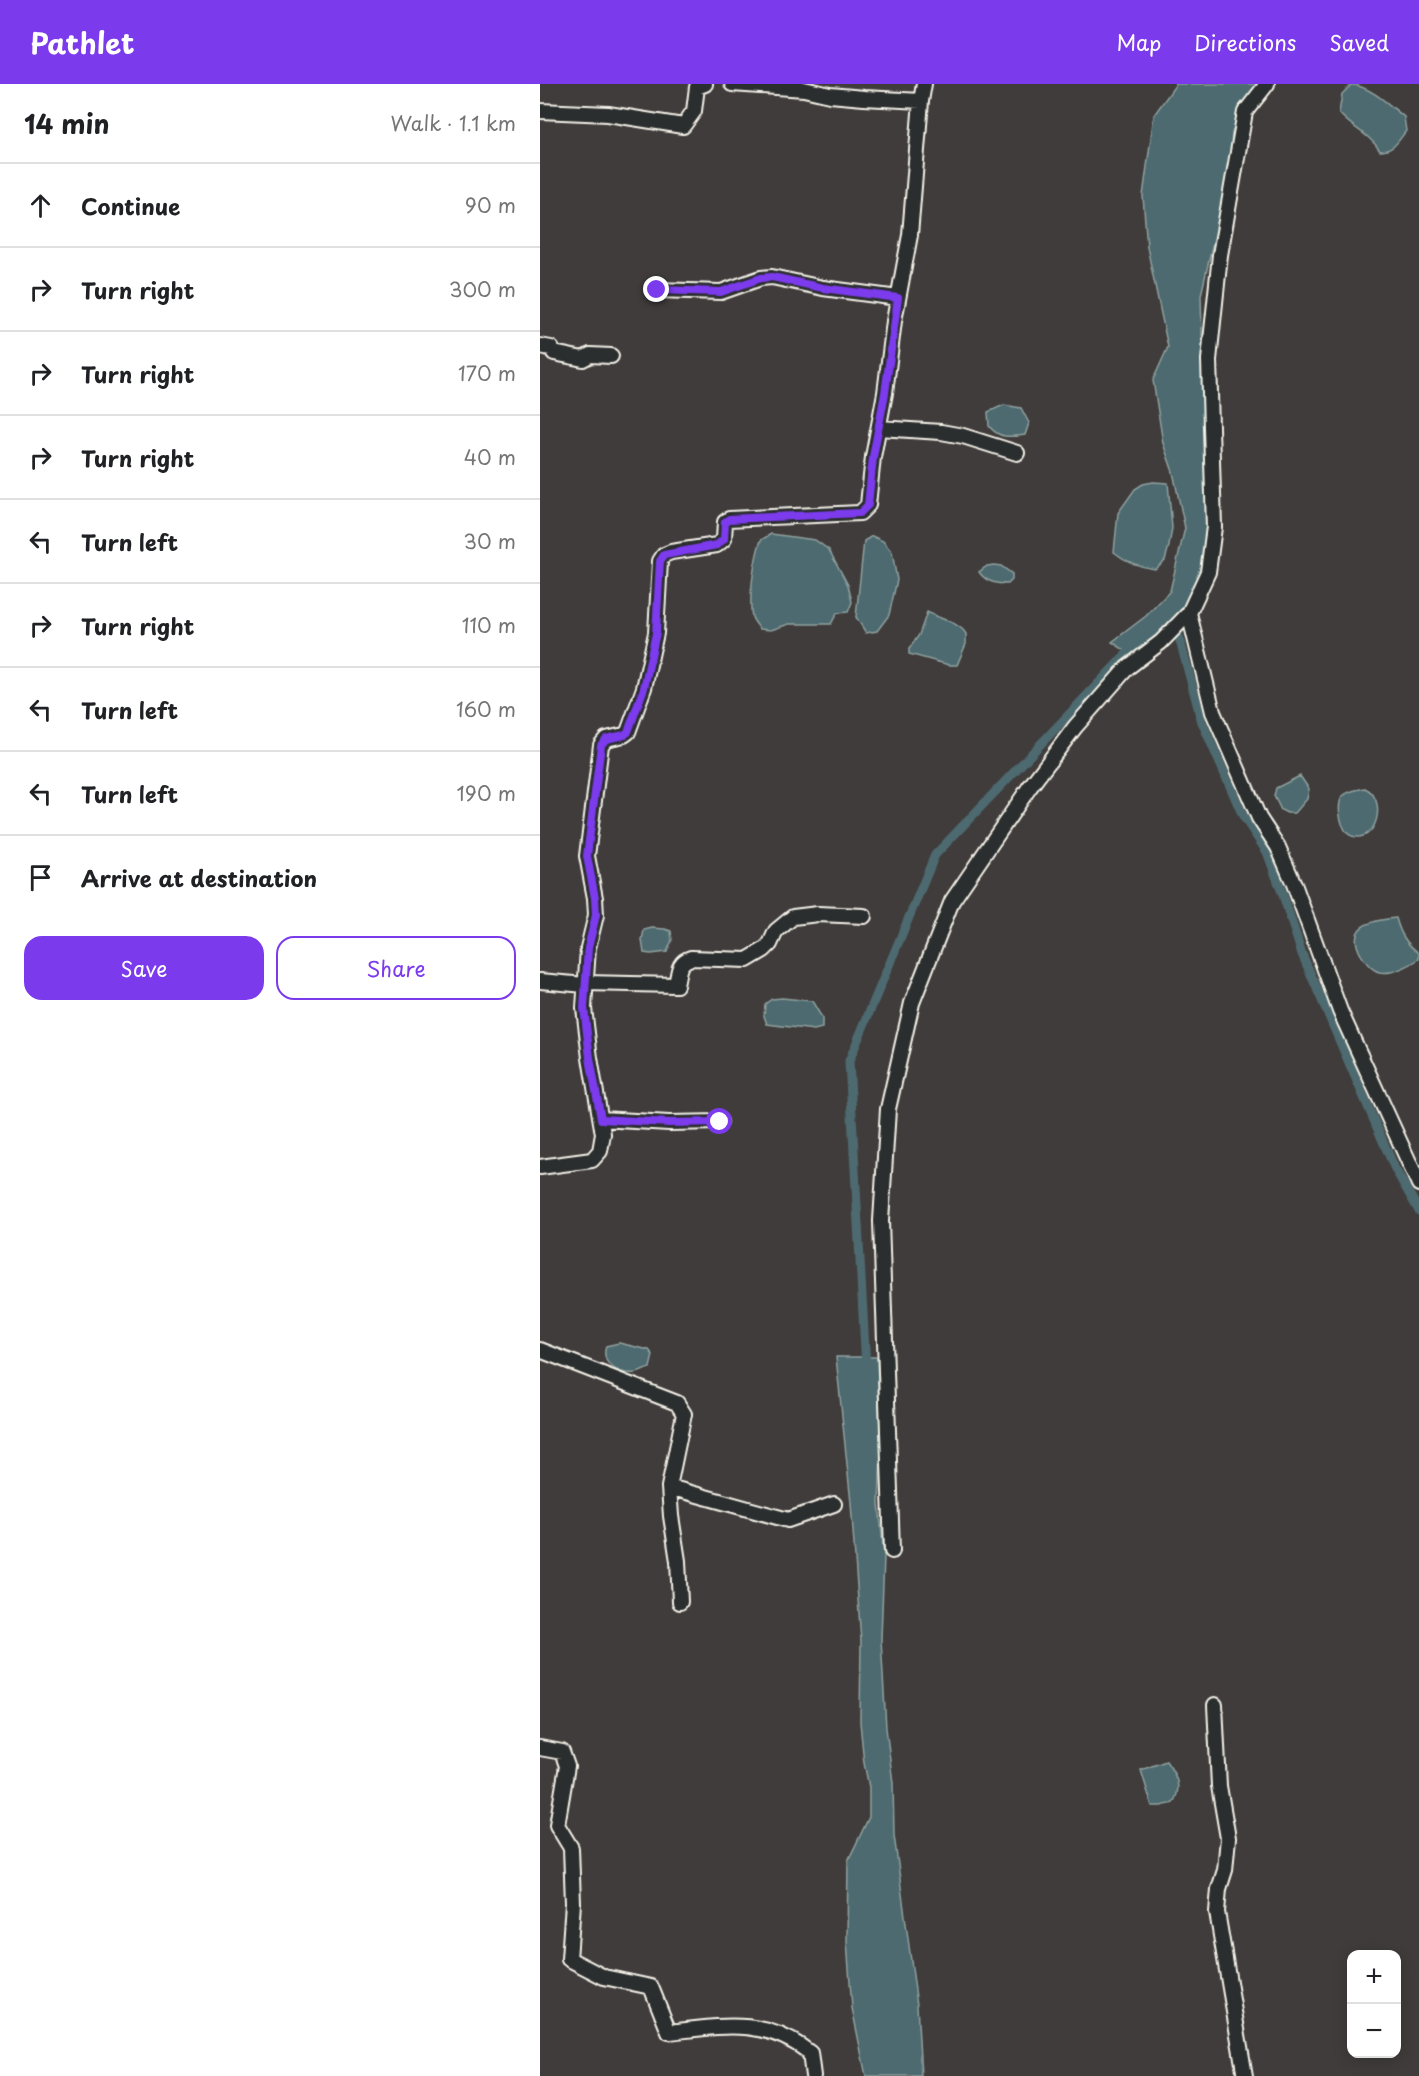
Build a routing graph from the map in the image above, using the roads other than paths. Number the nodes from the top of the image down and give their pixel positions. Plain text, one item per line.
1 (705, 84) edge
2 (732, 84) edge
3 (924, 84) edge
4 (1267, 84) edge
5 (921, 101) junction
6 (540, 111) edge
7 (657, 290) dead end
8 (898, 298) junction
9 (540, 346) edge
10 (611, 356) dead end
11 (879, 428) junction
12 (1017, 453) dead end
13 (1186, 617) junction
14 (864, 916) dead end
15 (540, 981) edge
16 (585, 984) junction
17 (601, 1119) junction
18 (720, 1122) dead end
19 (540, 1167) edge
20 (1419, 1184) edge
21 (540, 1350) edge
22 (669, 1487) junction
23 (834, 1504) dead end
24 (892, 1551) dead end
25 (680, 1602) dead end
26 (1215, 1705) dead end
27 (540, 1748) edge
28 (813, 2076) edge
29 (1245, 2076) edge

1 - 6 street
2 - 5 street
3 - 5 street
4 - 13 street
5 - 8 street
7 - 8 street
8 - 11 street
9 - 10 street
11 - 12 street
11 - 16 street
13 - 20 street
13 - 24 street
14 - 16 street
15 - 16 street
16 - 17 street
17 - 18 street
17 - 19 street
21 - 22 street
22 - 23 street
22 - 25 street
26 - 29 street
27 - 28 street

